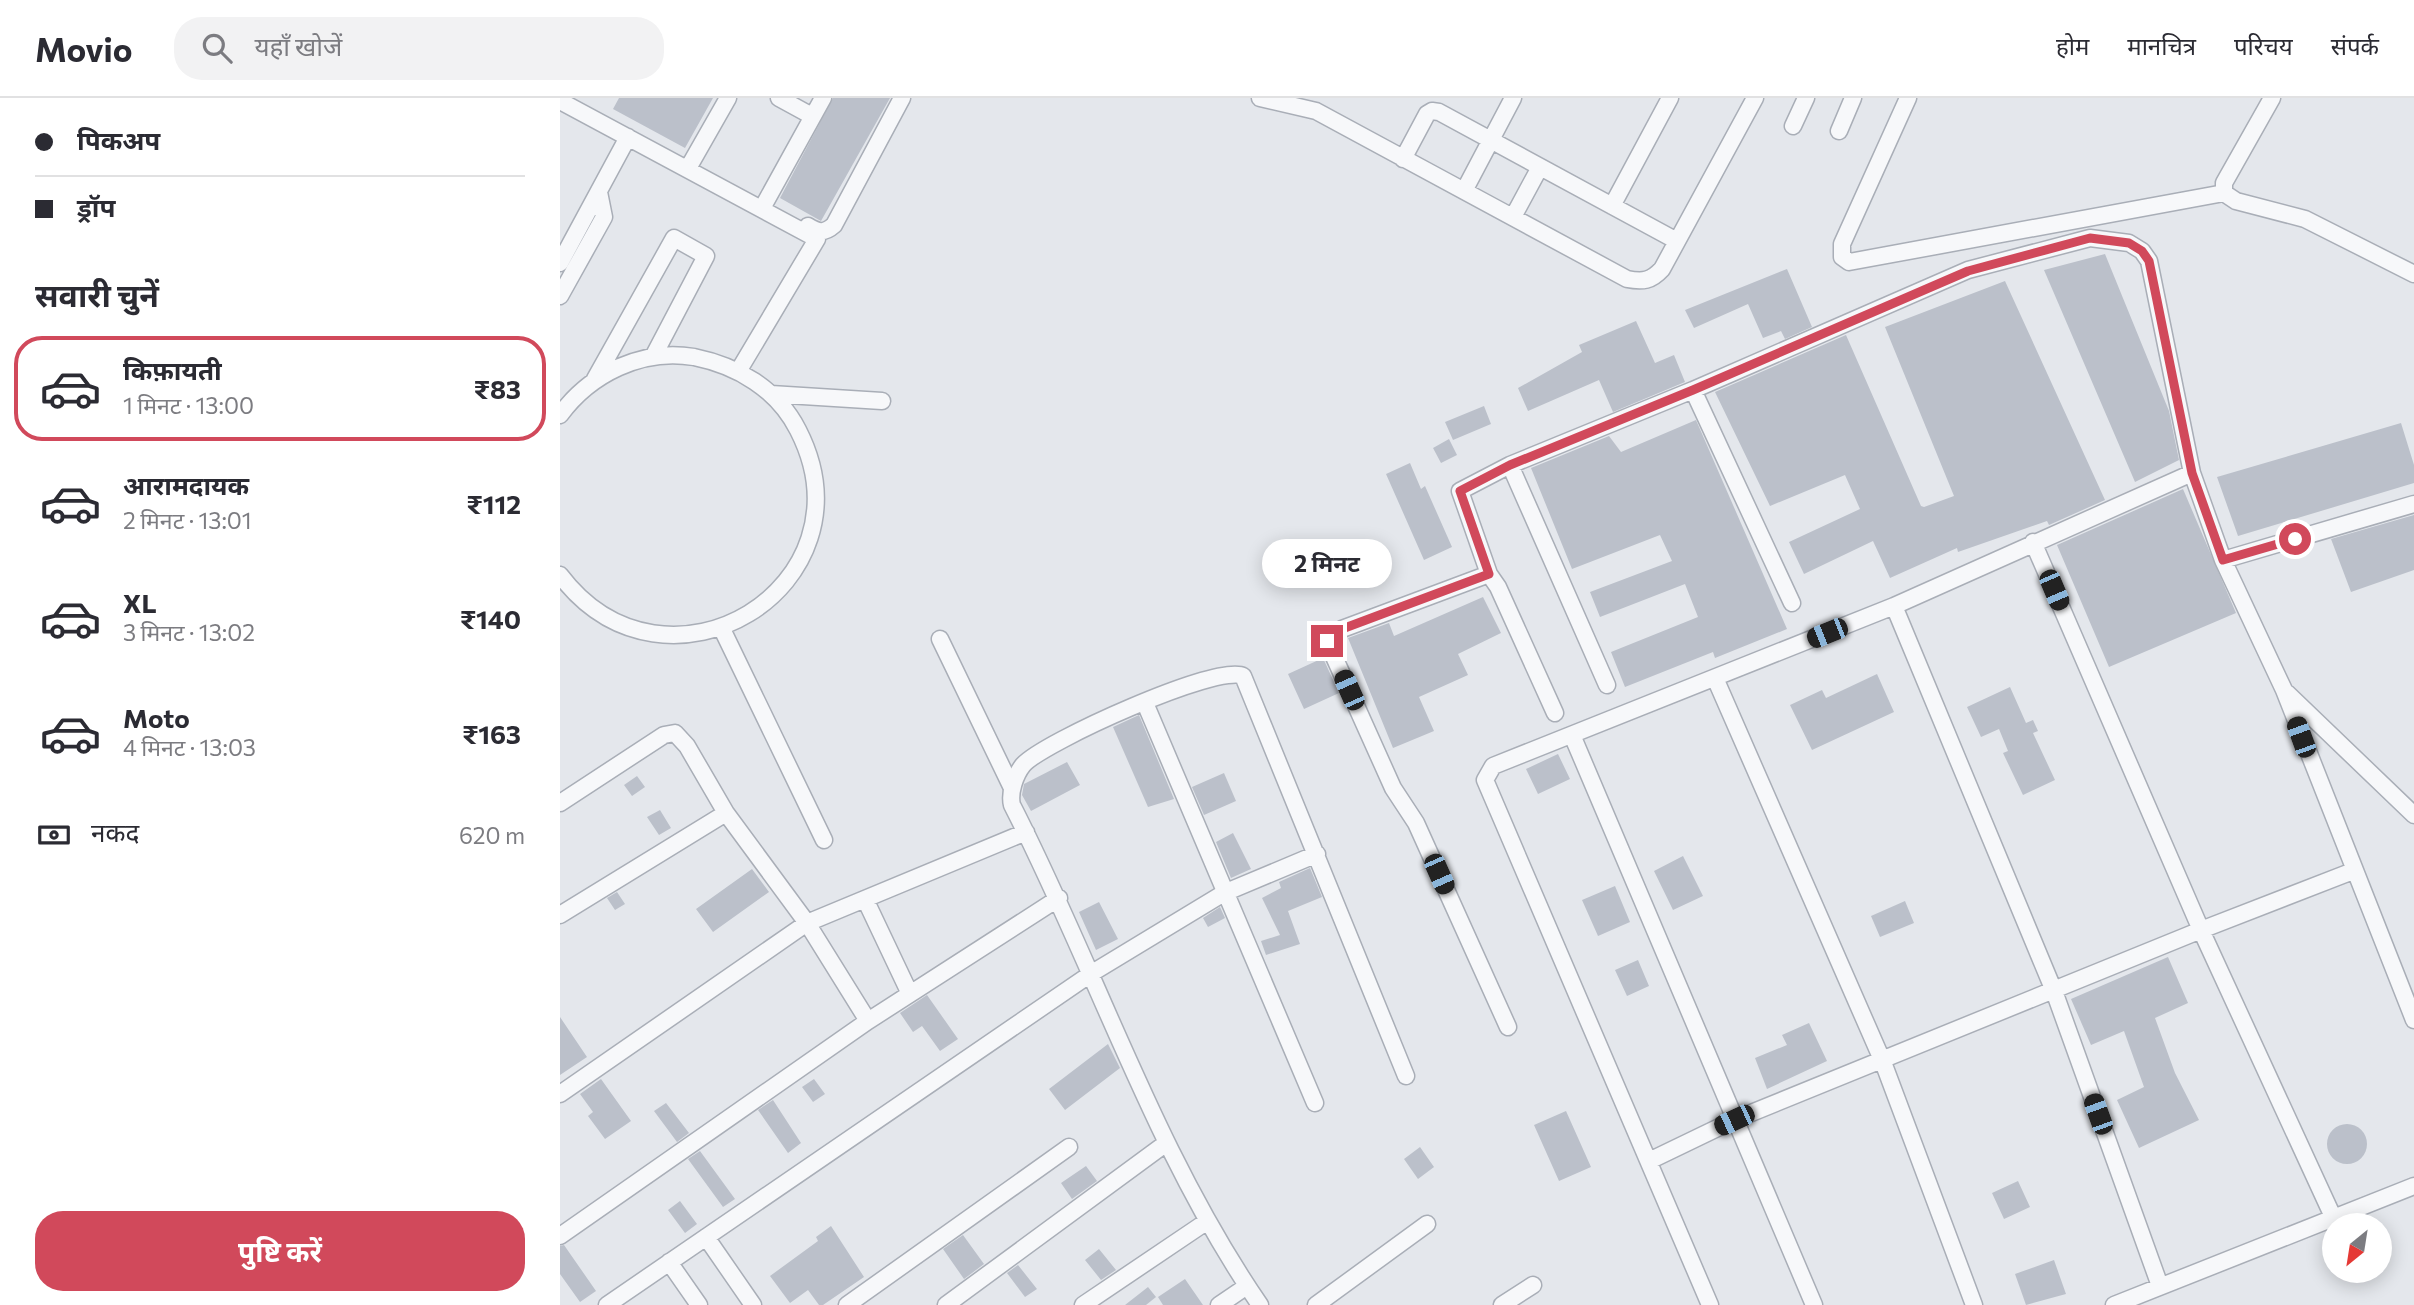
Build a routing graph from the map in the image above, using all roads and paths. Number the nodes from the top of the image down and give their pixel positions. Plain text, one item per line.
1 (576, 98) edge
2 (728, 98) edge
3 (779, 98) edge
4 (823, 98) edge
5 (902, 98) edge
6 (1261, 98) edge
7 (1513, 98) edge
8 (1670, 98) edge
9 (1755, 98) edge
10 (1806, 98) edge
11 (1853, 98) edge
12 (1908, 98) edge
13 (2272, 98) edge
14 (560, 100) edge
15 (1319, 104) edge
16 (1435, 104) edge
17 (812, 116) junction
18 (1793, 126) dead end
19 (1839, 131) dead end
20 (628, 137) junction
21 (1491, 140) junction
22 (1403, 159) junction
23 (691, 163) junction
24 (1540, 167) junction
25 (1464, 191) junction
26 (599, 192) junction
27 (2224, 194) junction
28 (765, 203) junction
29 (1612, 205) junction
30 (1513, 217) junction
31 (1677, 241) junction
32 (560, 263) edge
33 (2414, 274) edge
34 (560, 296) edge
35 (653, 357) junction
36 (739, 370) junction
37 (594, 380) junction
38 (1693, 390) junction
39 (567, 393) edge
40 (771, 394) junction
41 (882, 401) dead end
42 (560, 415) edge
43 (1510, 465) junction
44 (2192, 473) junction
45 (2414, 504) edge
46 (2033, 542) junction
47 (2223, 560) junction
48 (1489, 574) junction
49 (560, 575) edge
50 (1792, 603) dead end
51 (1894, 606) junction
52 (722, 629) junction
53 (940, 639) dead end
54 (1715, 678) junction
55 (1607, 685) dead end
56 (2284, 690) junction
57 (1144, 702) junction
58 (1555, 713) dead end
59 (1572, 735) junction
60 (1012, 789) junction
61 (560, 803) edge
62 (726, 813) junction
63 (2414, 815) edge
64 (1026, 832) junction
65 (824, 841) dead end
66 (1318, 854) junction
67 (2353, 871) junction
68 (1224, 893) junction
69 (1059, 898) junction
70 (865, 899) junction
71 (560, 915) edge
72 (807, 923) junction
73 (2200, 930) junction
74 (1092, 973) junction
75 (2054, 991) junction
76 (909, 994) junction
77 (2414, 1020) edge
78 (868, 1021) junction
79 (1508, 1027) dead end
80 (1883, 1062) junction
81 (1406, 1076) dead end
82 (560, 1094) edge
83 (1315, 1103) dead end
84 (1734, 1120) junction
85 (1165, 1144) junction
86 (1069, 1147) dead end
87 (1649, 1161) junction
88 (2414, 1186) edge
89 (2331, 1213) edge
90 (2349, 1213) edge
91 (1206, 1222) junction
92 (1427, 1224) dead end
93 (2322, 1224) edge
94 (560, 1236) edge
95 (706, 1237) junction
96 (669, 1262) junction
97 (1533, 1285) dead end
98 (1247, 1286) junction
99 (2160, 1286) junction
100 (607, 1305) edge
101 (699, 1305) edge
102 (753, 1305) edge
103 (847, 1305) edge
104 (946, 1305) edge
105 (1083, 1305) edge
106 (1219, 1305) edge
107 (1260, 1305) edge
108 (1316, 1305) edge
109 (1502, 1305) edge
110 (1710, 1305) edge
111 (1814, 1305) edge
112 (1975, 1305) edge
113 (2114, 1305) edge

1 - 23 street
2 - 23 street
3 - 17 street
4 - 17 street
5 - 28 street
6 - 15 street
7 - 21 street
8 - 29 street
9 - 31 street
10 - 18 street
11 - 19 street
12 - 27 street
13 - 27 street
14 - 20 street
15 - 22 street
16 - 21 street
16 - 22 street
17 - 28 street
20 - 26 street
20 - 36 street
21 - 24 street
21 - 25 street
22 - 25 street
23 - 28 street
24 - 29 street
24 - 30 street
25 - 30 street
26 - 32 street
26 - 34 street
27 - 33 street
29 - 31 street
30 - 31 street
35 - 36 street
35 - 37 street
35 - 37 street
36 - 40 street
37 - 39 street
38 - 43 street
38 - 44 street
38 - 50 street
39 - 42 street
40 - 41 street
40 - 52 street
43 - 48 street
43 - 55 street
44 - 46 street
44 - 47 street
45 - 47 street
46 - 51 street
46 - 73 street
47 - 56 street
48 - 58 street
48 - 79 street
49 - 52 street
51 - 54 street
51 - 75 street
52 - 65 street
53 - 60 street
54 - 59 street
54 - 80 street
56 - 63 street
56 - 67 street
57 - 60 street
57 - 66 street
57 - 68 street
59 - 84 street
59 - 87 street
60 - 64 street
61 - 62 street
62 - 71 street
62 - 72 street
64 - 69 street
64 - 70 street
66 - 68 street
66 - 81 street
67 - 73 street
67 - 77 street
68 - 74 street
68 - 83 street
69 - 74 street
69 - 76 street
70 - 72 street
70 - 76 street
72 - 78 street
72 - 82 street
73 - 75 street
73 - 89 street
74 - 85 street
74 - 95 street
75 - 80 street
75 - 99 street
76 - 78 street
78 - 94 street
80 - 84 street
80 - 112 street
84 - 87 street
84 - 111 street
85 - 91 street
85 - 104 street
86 - 103 street
87 - 110 street
88 - 90 street
91 - 98 street
91 - 105 street
92 - 108 street
93 - 99 street
95 - 96 street
95 - 102 street
96 - 100 street
96 - 101 street
97 - 109 street
98 - 106 street
98 - 107 street
99 - 113 street

